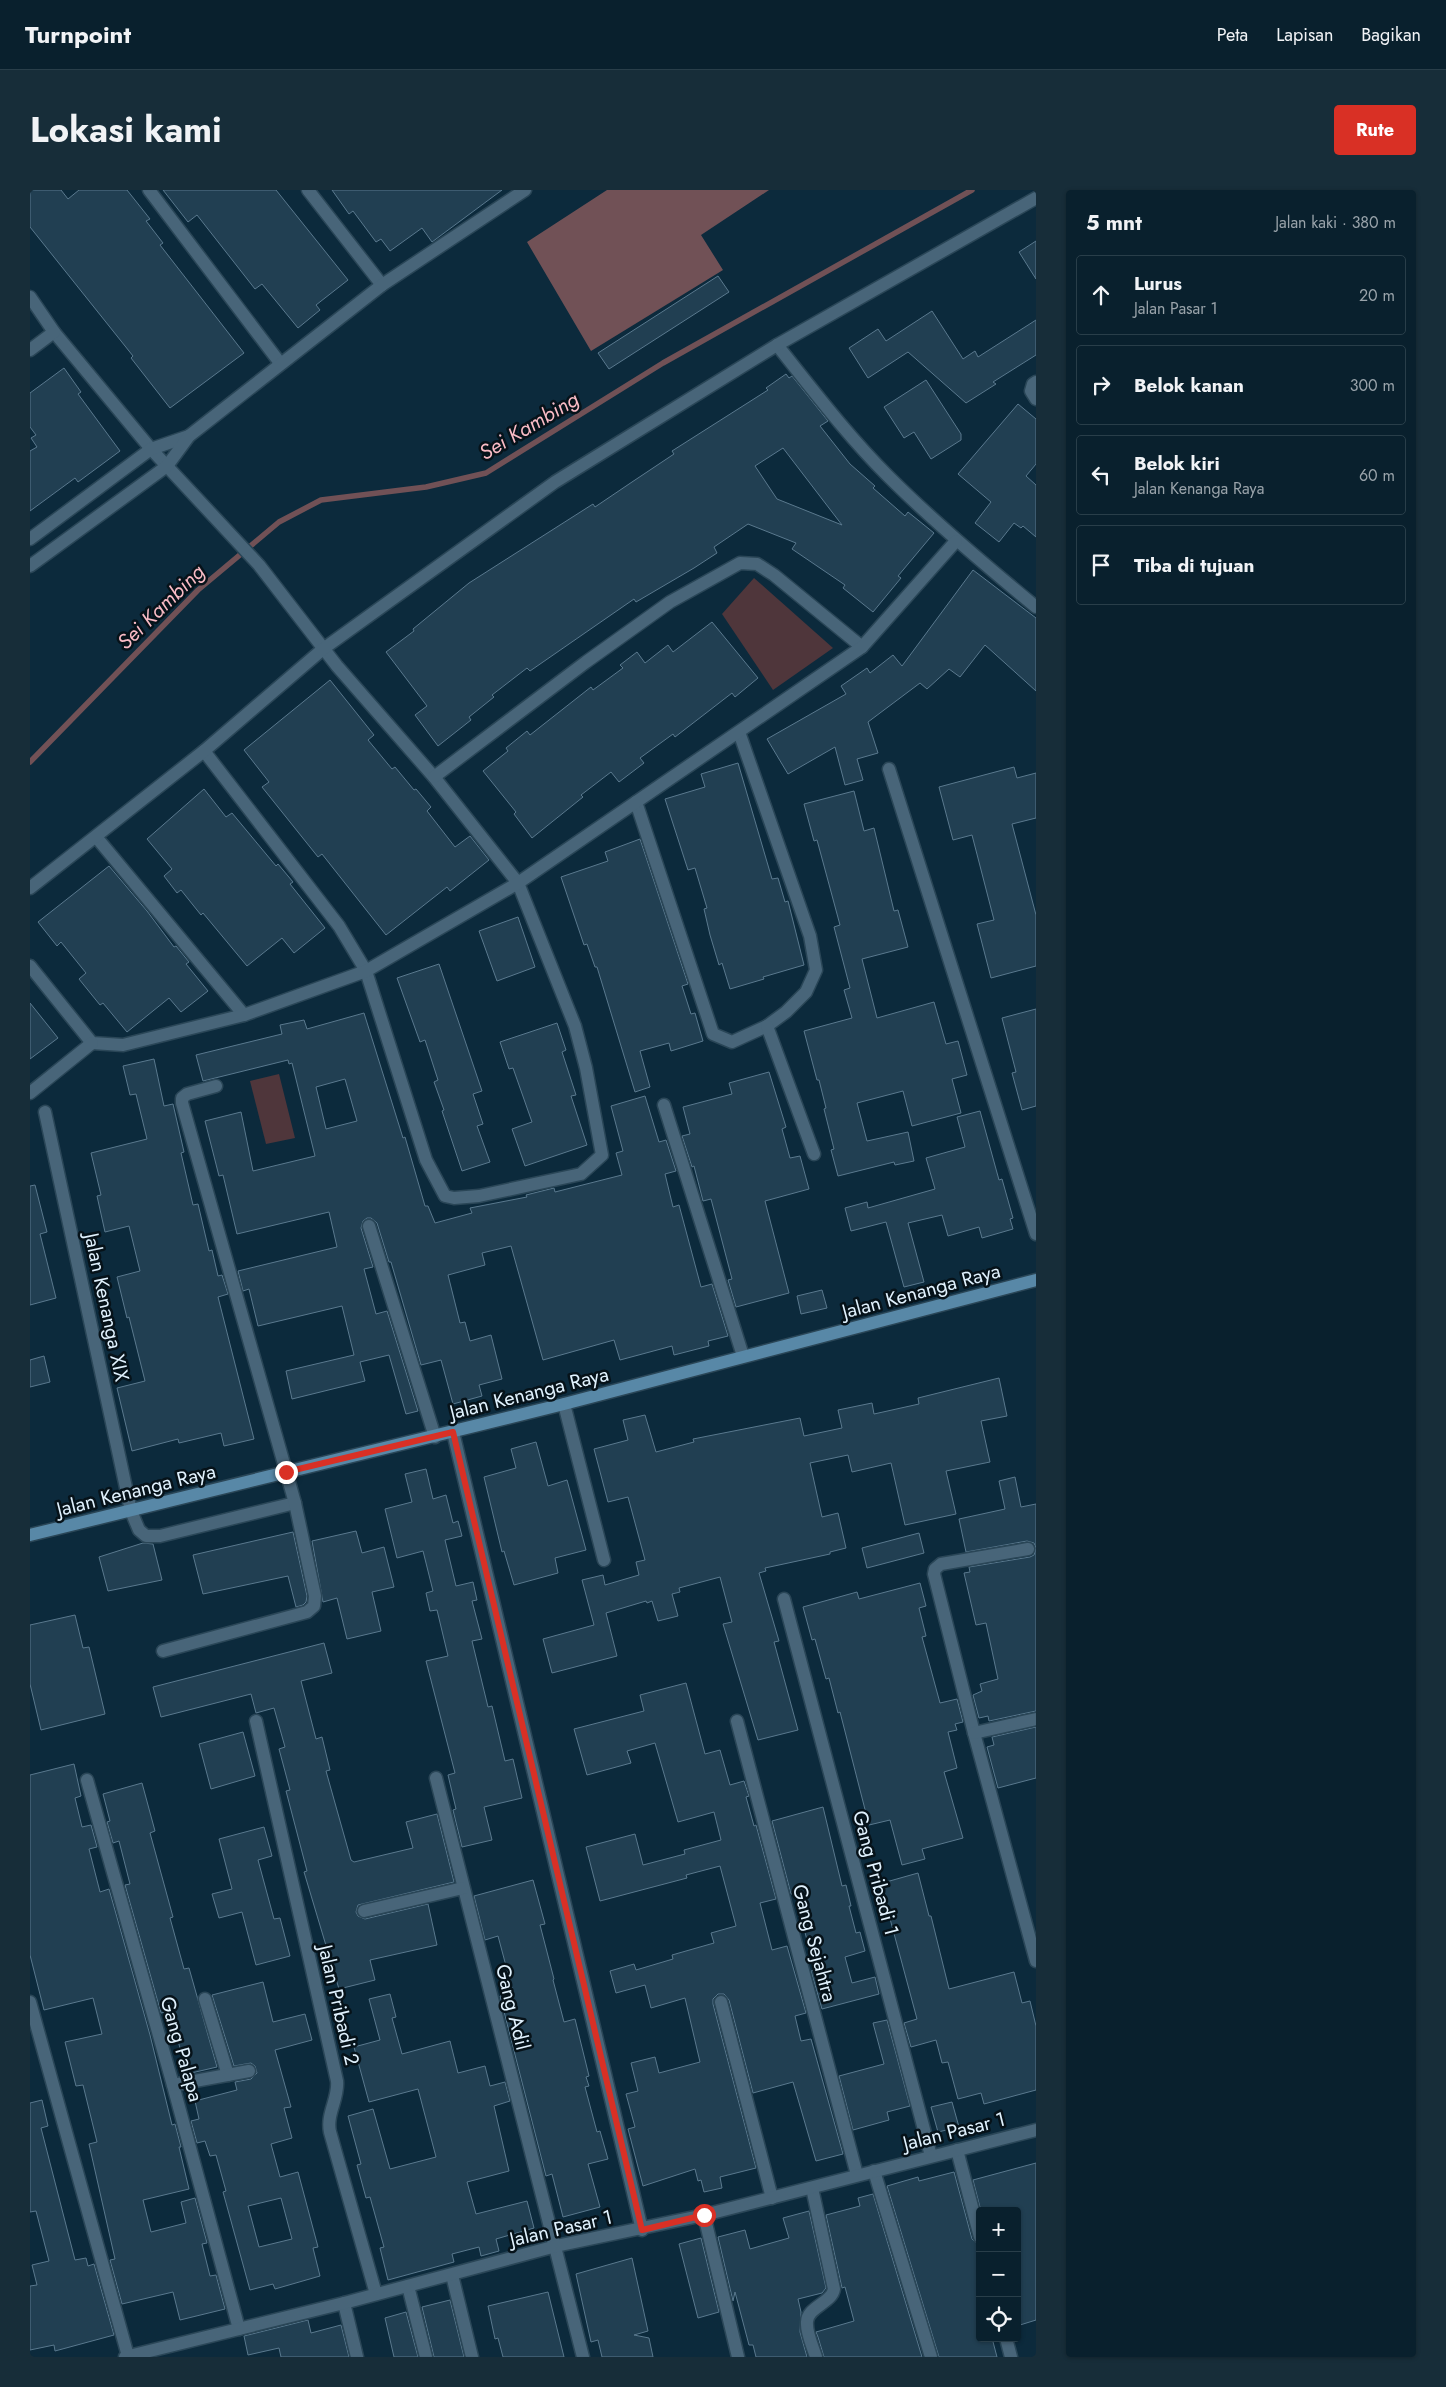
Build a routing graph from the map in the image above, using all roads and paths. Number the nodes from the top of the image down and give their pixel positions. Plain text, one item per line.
1 (149, 190) edge
2 (308, 190) edge
3 (525, 190) edge
4 (1036, 198) edge
5 (382, 285) junction
6 (30, 298) edge
7 (54, 332) junction
8 (777, 345) junction
9 (30, 350) edge
10 (280, 363) junction
11 (1036, 382) edge
12 (1036, 399) edge
13 (189, 436) junction
14 (152, 448) junction
15 (167, 466) junction
16 (30, 539) edge
17 (956, 541) junction
18 (30, 566) edge
19 (1036, 607) edge
20 (862, 647) junction
21 (323, 649) junction
22 (739, 732) junction
23 (204, 752) junction
24 (889, 770) dead end
25 (434, 777) junction
26 (636, 802) junction
27 (97, 838) junction
28 (518, 883) junction
29 (30, 888) edge
30 (30, 966) edge
31 (366, 971) junction
32 (244, 1015) junction
33 (767, 1026) junction
34 (92, 1043) junction
35 (216, 1086) dead end
36 (30, 1093) edge
37 (664, 1105) dead end
38 (45, 1112) dead end
39 (814, 1154) dead end
40 (369, 1226) dead end
41 (1036, 1234) edge
42 (1036, 1280) edge
43 (742, 1356) junction
44 (564, 1404) junction
45 (453, 1432) junction
46 (435, 1437) junction
47 (286, 1472) junction
48 (295, 1502) junction
49 (132, 1511) junction
50 (30, 1535) edge
51 (1028, 1549) dead end
52 (604, 1560) dead end
53 (784, 1599) dead end
54 (162, 1651) dead end
55 (1036, 1719) edge
56 (737, 1720) dead end
57 (256, 1721) dead end
58 (974, 1734) junction
59 (436, 1778) dead end
60 (87, 1780) dead end
61 (463, 1888) junction
62 (364, 1911) dead end
63 (1036, 1961) edge
64 (205, 1999) dead end
65 (30, 2002) edge
66 (721, 2002) dead end
67 (249, 2071) dead end
68 (228, 2075) junction
69 (173, 2085) junction
70 (1036, 2130) edge
71 (958, 2150) junction
72 (931, 2156) junction
73 (874, 2171) junction
74 (857, 2175) junction
75 (812, 2188) junction
76 (772, 2198) junction
77 (704, 2215) junction
78 (976, 2221) edge
79 (642, 2230) junction
80 (556, 2246) junction
81 (452, 2275) junction
82 (408, 2286) junction
83 (376, 2294) junction
84 (344, 2303) junction
85 (239, 2329) junction
86 (1007, 2342) edge
87 (156, 2353) edge
88 (126, 2357) edge
89 (357, 2357) edge
90 (426, 2357) edge
91 (472, 2357) edge
92 (582, 2357) edge
93 (738, 2357) edge
94 (816, 2357) edge
95 (930, 2357) edge
96 (1011, 2357) edge

1 - 10 street
2 - 5 street
3 - 5 street
4 - 8 street
5 - 10 street
6 - 7 street
7 - 9 street
7 - 14 street
8 - 17 street
8 - 21 street
10 - 13 street
11 - 12 street
13 - 14 street
13 - 15 street
14 - 15 street
14 - 16 street
15 - 18 street
15 - 21 street
17 - 19 street
17 - 20 street
20 - 22 street
20 - 25 street
21 - 23 street
21 - 25 street
22 - 26 street
22 - 33 street
23 - 27 street
23 - 31 street
24 - 41 street
25 - 28 street
26 - 28 street
26 - 33 street
27 - 29 street
27 - 32 street
28 - 31 street
28 - 31 street
30 - 34 street
31 - 32 street
32 - 34 street
33 - 39 street
34 - 36 street
35 - 47 street
37 - 43 street
38 - 49 street, Jalan Kenanga XIX
40 - 46 street
42 - 43 street, Jalan Kenanga Raya
43 - 44 street, Jalan Kenanga Raya
44 - 45 street, Jalan Kenanga Raya
44 - 52 street
45 - 46 street, Jalan Kenanga Raya
45 - 79 street
46 - 47 street, Jalan Kenanga Raya
47 - 48 street
47 - 49 street, Jalan Kenanga Raya
48 - 49 street, Jalan Kenanga XIX
48 - 54 street
49 - 50 street, Jalan Kenanga Raya
51 - 58 street
53 - 72 street, Gang Pribadi 1
55 - 58 street
56 - 74 street, Gang Sejahtra
57 - 83 street, Jalan Pribadi 2
58 - 63 street
59 - 61 street, Gang Adil
60 - 69 street, Gang Palapa
61 - 62 street
61 - 80 street, Gang Adil
64 - 68 street
65 - 88 street
66 - 76 street
67 - 68 street
68 - 69 street
69 - 85 street, Gang Palapa
70 - 71 street, Jalan Pasar 1
71 - 72 street, Jalan Pasar 1
71 - 78 street
72 - 73 street, Jalan Pasar 1
73 - 74 street, Jalan Pasar 1
73 - 95 street
74 - 75 street, Jalan Pasar 1
75 - 76 street, Jalan Pasar 1
75 - 94 street
76 - 77 street, Jalan Pasar 1
77 - 79 street, Jalan Pasar 1
77 - 93 street
79 - 80 street, Jalan Pasar 1
80 - 81 street, Jalan Pasar 1
80 - 92 street, Gang Adil
81 - 82 street, Jalan Pasar 1
81 - 91 street
82 - 83 street, Jalan Pasar 1
82 - 90 street
83 - 84 street, Jalan Pasar 1
84 - 85 street, Jalan Pasar 1
84 - 89 street
85 - 87 street, Jalan Pasar 1
86 - 96 street
87 - 88 street, Jalan Pasar 1

